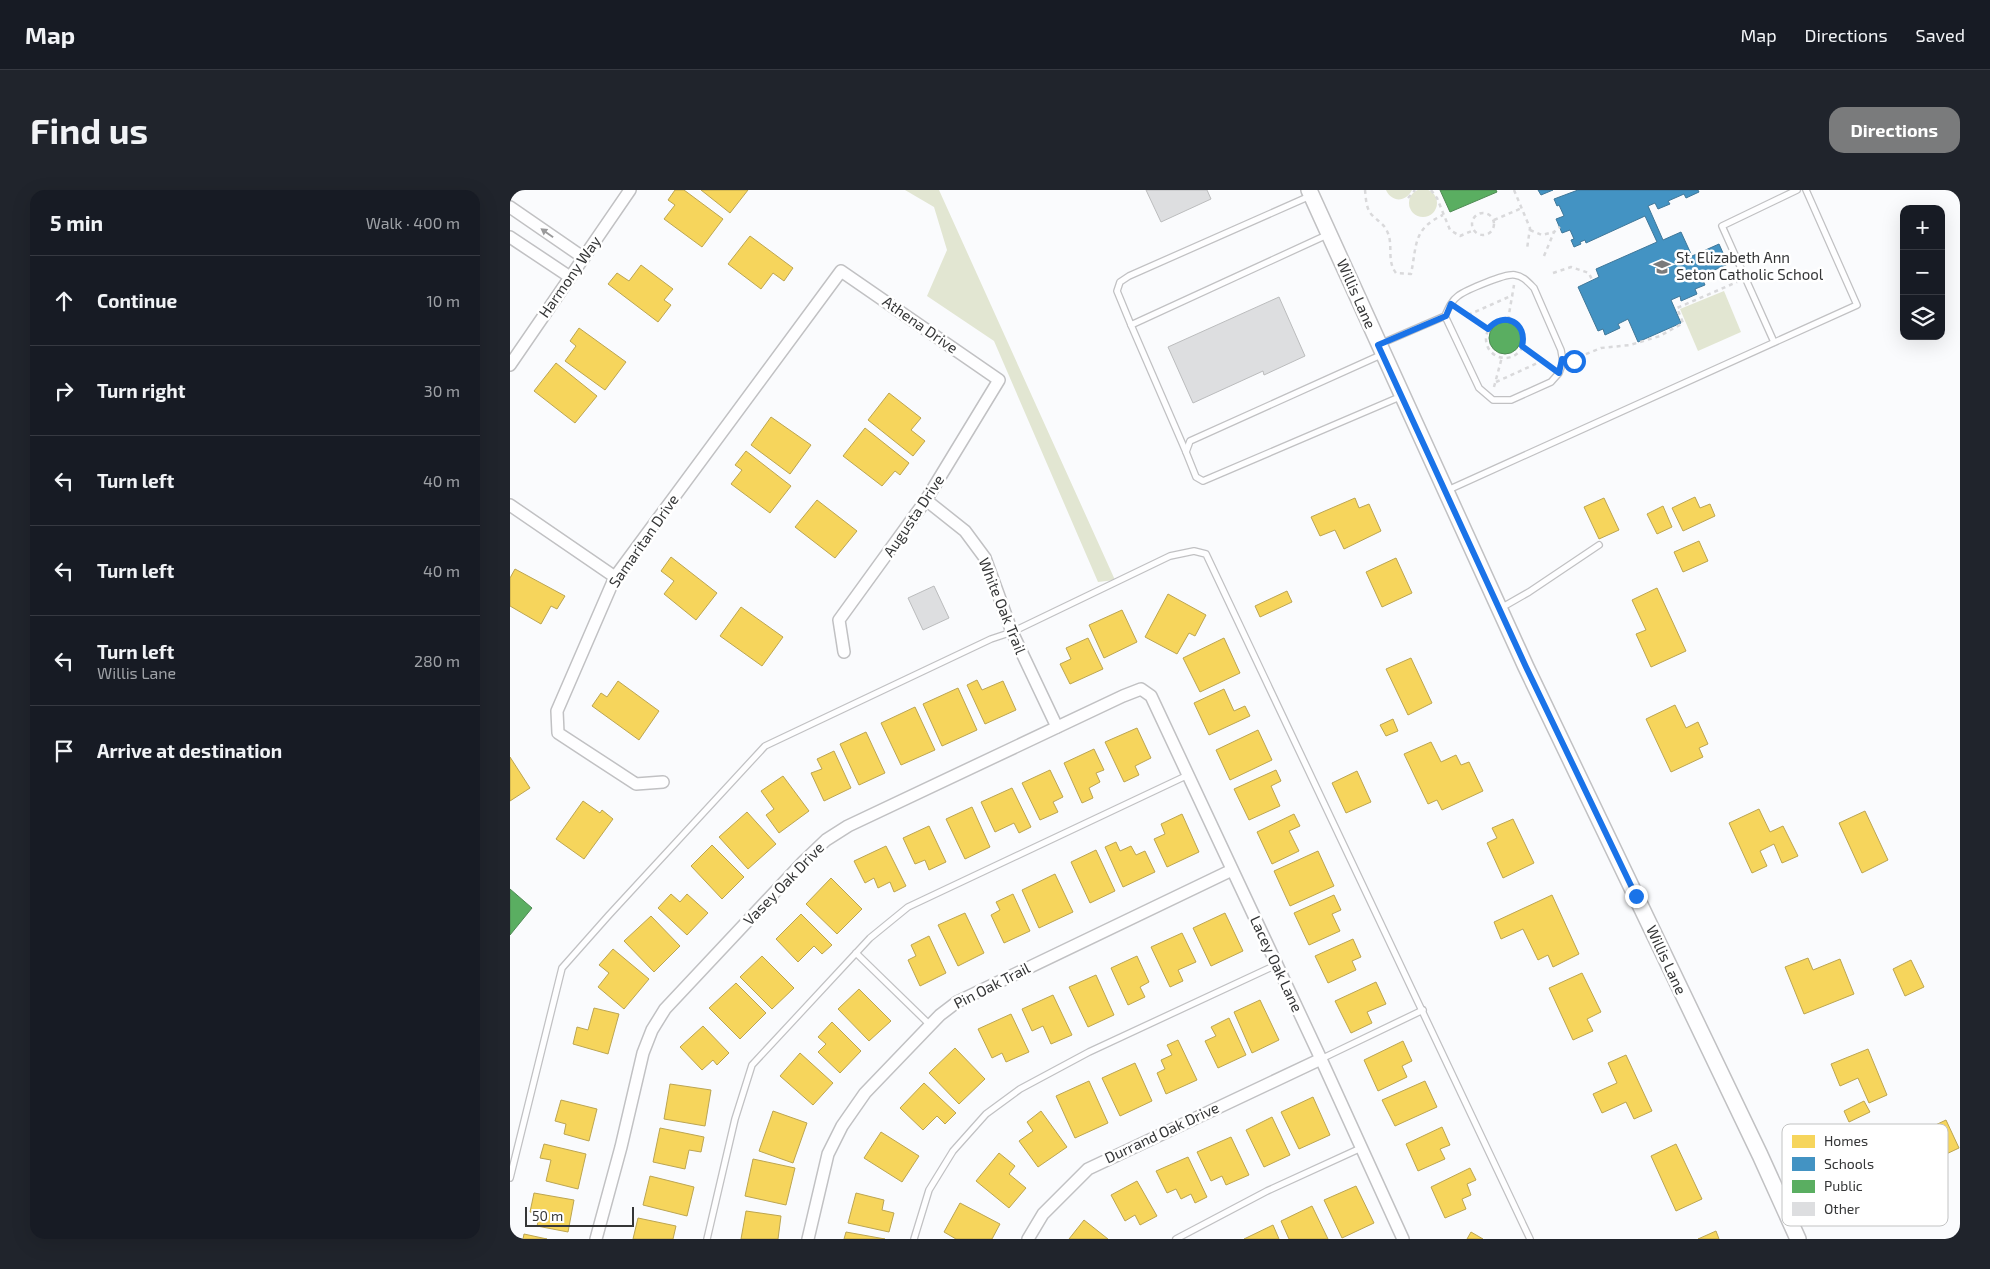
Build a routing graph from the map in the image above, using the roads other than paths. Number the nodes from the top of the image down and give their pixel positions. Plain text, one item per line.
1 (630, 190) edge
2 (1797, 190) edge
3 (1806, 190) edge
4 (1310, 193) edge
5 (510, 207) edge
6 (1329, 234) junction
7 (510, 238) edge
8 (584, 258) junction
9 (840, 271) joint
10 (570, 277) junction
11 (1446, 316) junction
12 (1131, 325) junction
13 (1774, 342) junction
14 (1380, 350) junction
15 (510, 365) edge
16 (999, 380) joint
17 (1402, 396) junction
18 (1186, 452) junction
19 (1446, 491) junction
20 (926, 500) junction
21 (510, 506) edge
22 (1599, 545) dead end
23 (615, 577) junction
24 (1499, 609) junction
25 (1012, 632) junction
26 (844, 652) dead end
27 (1145, 691) joint
28 (1057, 727) junction
29 (1188, 775) junction
30 (663, 782) dead end
31 (1232, 870) junction
32 (856, 953) junction
33 (1276, 964) junction
34 (1423, 1010) junction
35 (930, 1025) junction
36 (1321, 1059) junction
37 (1361, 1148) junction
38 (510, 1178) edge
39 (1782, 1204) edge
40 (1792, 1226) edge
41 (596, 1239) edge
42 (707, 1239) edge
43 (808, 1239) edge
44 (914, 1239) edge
45 (1028, 1239) edge
46 (1176, 1239) edge
47 (1403, 1239) edge
48 (1530, 1239) edge
49 (1798, 1239) edge

1 - 8 street, Harmony Way
2 - 13 lane
3 - 13 lane
4 - 6 street, Willis Lane
4 - 12 lane
8 -> 5 street
6 - 12 lane
6 - 14 street, Willis Lane
7 - 10 street
8 - 10 street, Harmony Way
9 - 16 street, Athena Drive
9 - 23 street, Samaritan Drive
10 - 15 street, Harmony Way
11 - 11 lane
11 - 14 lane
12 - 18 lane
13 - 19 lane
14 - 17 street, Willis Lane
14 - 18 lane
16 - 20 street, Augusta Drive
17 - 18 lane
17 - 19 street, Willis Lane
19 - 24 street, Willis Lane
20 - 25 street, White Oak Trail
20 - 26 street, Augusta Drive
21 - 23 street
22 - 24 lane
23 - 30 street, Samaritan Drive
24 - 39 street, Willis Lane
25 - 28 street, White Oak Trail
25 - 34 lane
25 - 38 lane
27 - 28 street, Vasey Oak Drive
27 - 29 street, Lacey Oak Lane
28 - 41 street, Vasey Oak Drive
29 - 31 street, Lacey Oak Lane
29 - 32 lane
31 - 33 street, Lacey Oak Lane
31 - 35 street, Pin Oak Trail
32 - 35 lane
32 - 42 lane
33 - 36 street, Lacey Oak Lane
33 - 44 lane
34 - 36 lane
34 - 48 lane
35 - 43 street, Pin Oak Trail
36 - 37 street, Lacey Oak Lane
36 - 45 street, Durrand Oak Drive
37 - 46 lane
37 - 47 street, Lacey Oak Lane
40 - 49 street, Willis Lane

